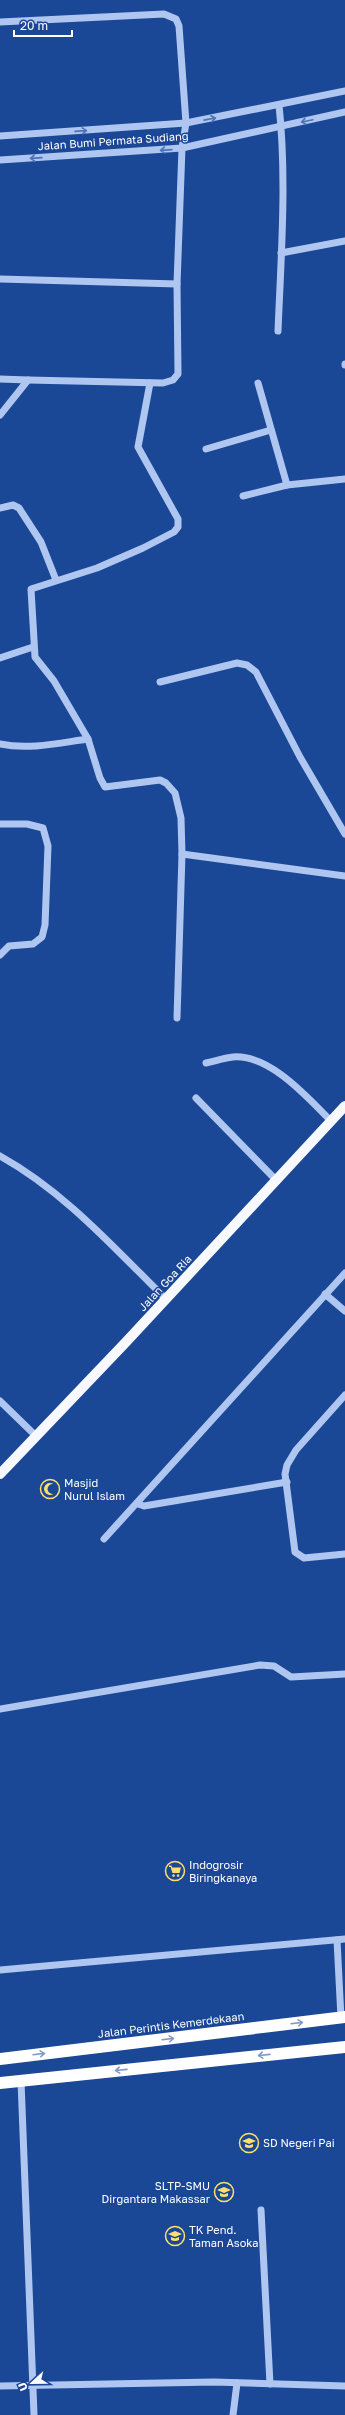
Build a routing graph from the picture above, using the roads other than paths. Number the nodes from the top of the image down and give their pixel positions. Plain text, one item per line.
1 (0, 22) edge
2 (345, 91) edge
3 (279, 105) junction
4 (345, 112) edge
5 (186, 123) junction
6 (281, 126) junction
7 (0, 136) edge
8 (182, 148) junction
9 (0, 160) edge
10 (345, 241) edge
11 (281, 253) junction
12 (0, 279) edge
13 (177, 284) junction
14 (278, 331) dead end
15 (0, 379) edge
16 (28, 380) junction
17 (150, 383) junction
18 (258, 383) dead end
19 (0, 415) edge
20 (270, 430) junction
21 (206, 449) dead end
22 (345, 479) edge
23 (287, 485) junction
24 (243, 496) dead end
25 (0, 508) edge
26 (56, 580) junction
27 (33, 647) junction
28 (0, 658) edge
29 (160, 682) dead end
30 (88, 739) junction
31 (0, 744) edge
32 (0, 824) edge
33 (345, 834) edge
34 (182, 854) junction
35 (345, 876) edge
36 (0, 955) edge
37 (177, 1018) dead end
38 (206, 1063) dead end
39 (196, 1098) dead end
40 (345, 1106) edge
41 (331, 1121) junction
42 (0, 1156) edge
43 (277, 1181) junction
44 (345, 1273) edge
45 (325, 1294) junction
46 (166, 1299) junction
47 (345, 1311) edge
48 (345, 1395) edge
49 (0, 1401) edge
50 (36, 1436) junction
51 (0, 1474) edge
52 (287, 1482) junction
53 (138, 1504) junction
54 (104, 1539) dead end
55 (345, 1554) edge
56 (345, 1674) edge
57 (0, 1709) edge
58 (345, 1939) edge
59 (336, 1940) junction
60 (0, 1970) edge
61 (343, 2018) edge
62 (345, 2047) edge
63 (0, 2059) edge
64 (21, 2081) junction
65 (0, 2083) edge
66 (261, 2210) dead end
67 (237, 2383) junction
68 (270, 2384) junction
69 (0, 2386) edge
70 (34, 2386) junction
71 (345, 2386) edge
72 (34, 2415) edge
73 (234, 2415) edge

1 - 5 street
2 - 3 street, Jalan Bumi Permata Sudiang
5 -> 3 street, Jalan Bumi Permata Sudiang
3 - 6 street
4 -> 6 street, Jalan Bumi Permata Sudiang
7 -> 5 street, Jalan Bumi Permata Sudiang
5 - 8 street
6 - 8 street, Jalan Bumi Permata Sudiang
6 - 11 street
8 -> 9 street, Jalan Bumi Permata Sudiang
8 - 13 street
10 - 11 street
11 - 14 street
12 - 13 street
13 - 17 street
15 - 16 street
16 - 17 street
16 - 19 street
17 - 26 street
18 - 20 street
20 - 21 street
20 - 23 street
22 - 23 street
23 - 24 street
25 - 26 street
26 - 27 street
27 - 28 street
27 - 30 street
29 - 33 street
30 - 31 street
30 - 34 street
32 - 36 street
34 - 35 street
34 - 37 street
38 - 41 street
39 - 43 street
40 - 41 main road, Jalan Goa Ria
41 - 43 main road, Jalan Goa Ria
42 - 46 street
43 - 46 main road, Jalan Goa Ria
44 - 45 street
45 - 47 street
45 - 53 street
46 - 50 main road, Jalan Goa Ria
48 - 52 street
49 - 50 street
50 - 51 main road, Jalan Goa Ria
52 - 53 street
52 - 55 street
53 - 54 street
56 - 57 street
58 - 59 street
59 - 60 street
59 - 61 street
63 -> 61 highway, Jalan Perintis Kemerdekaan
62 -> 64 highway
64 - 65 highway
64 - 70 street
66 - 68 street
67 - 68 street
67 - 70 street
67 - 73 street
68 - 71 street
69 - 70 street
70 - 72 street

